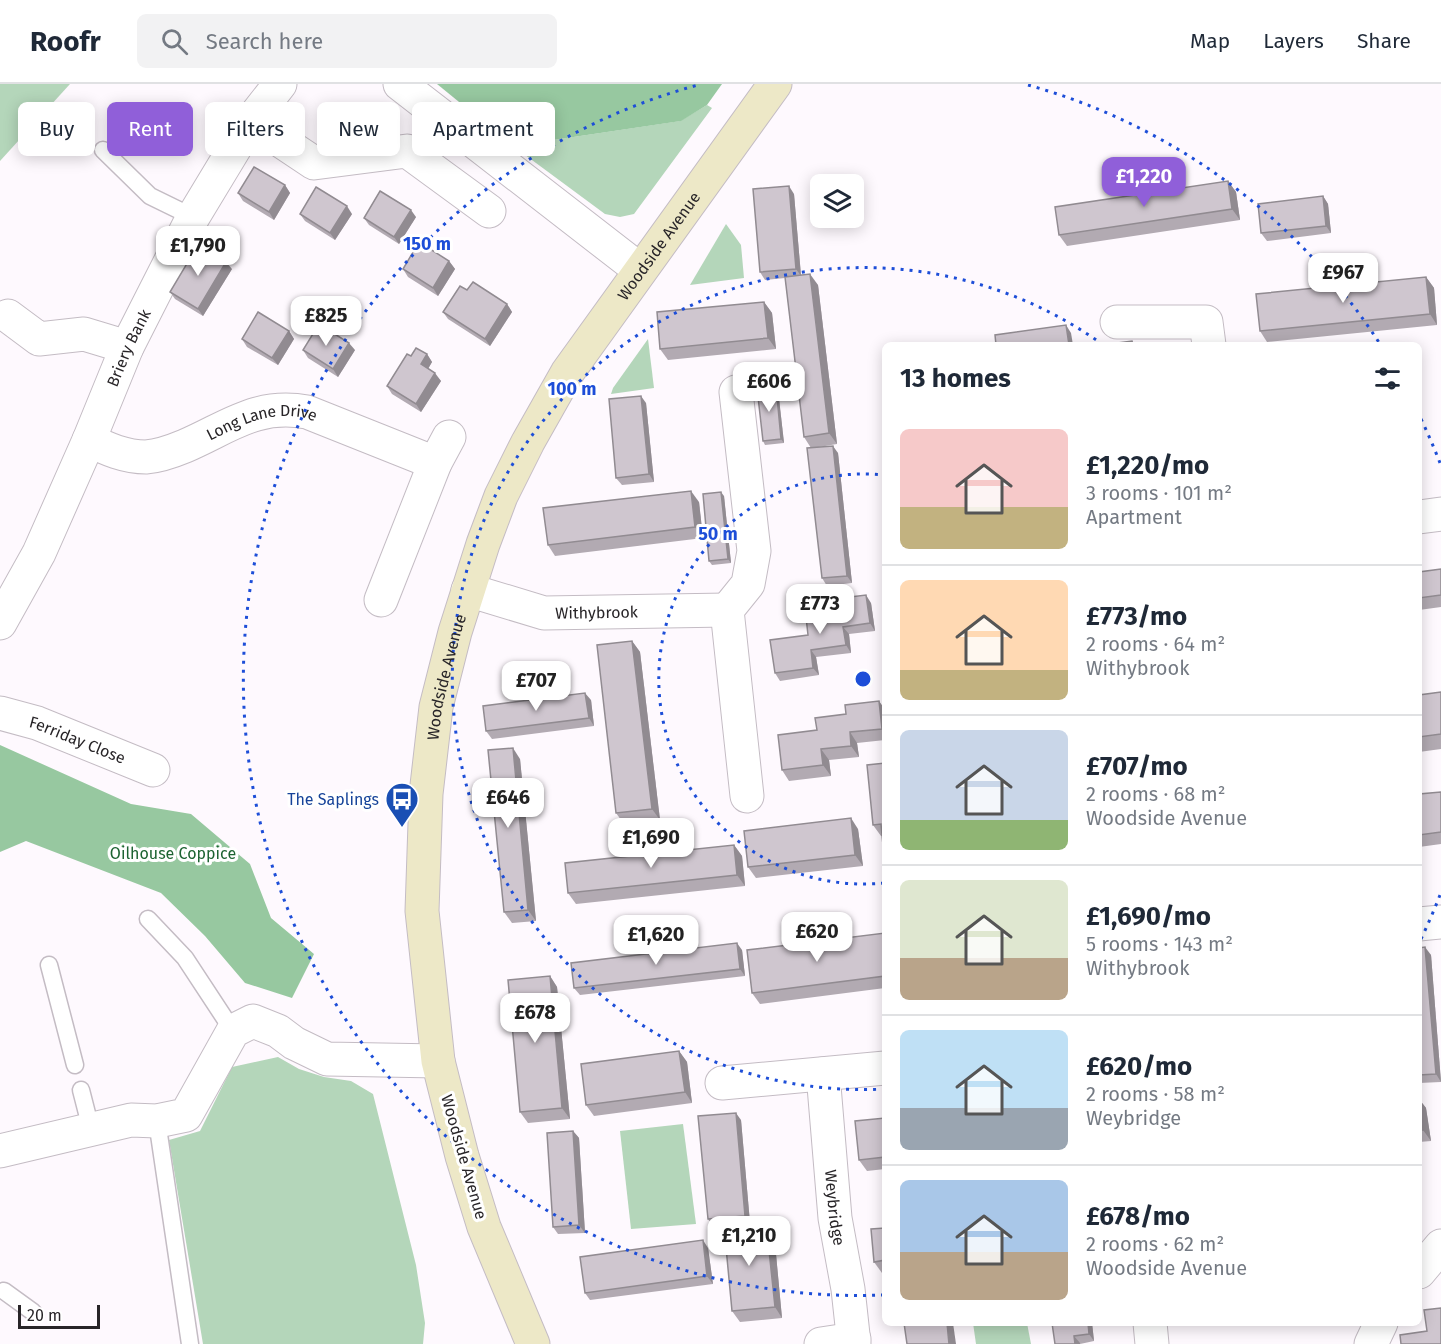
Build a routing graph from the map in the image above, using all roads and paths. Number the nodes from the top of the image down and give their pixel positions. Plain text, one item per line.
1 (280, 84) edge
2 (400, 84) edge
3 (775, 84) edge
4 (266, 102) edge
5 (103, 150) dead end
6 (230, 156) edge
7 (304, 156) edge
8 (489, 211) dead end
9 (193, 217) junction
10 (640, 270) junction
11 (8, 316) dead end
12 (1117, 322) dead end
13 (1209, 342) edge
14 (127, 346) junction
15 (736, 392) dead end
16 (89, 440) junction
17 (1441, 514) edge
18 (1422, 517) edge
19 (468, 590) junction
20 (381, 600) dead end
21 (727, 610) junction
22 (0, 623) edge
23 (0, 713) edge
24 (153, 770) dead end
25 (747, 796) dead end
26 (148, 919) dead end
27 (1441, 922) edge
28 (1422, 924) edge
29 (49, 965) dead end
30 (233, 1031) junction
31 (438, 1061) junction
32 (75, 1065) dead end
33 (882, 1068) edge
34 (823, 1074) junction
35 (722, 1083) dead end
36 (81, 1090) dead end
37 (157, 1121) junction
38 (91, 1129) junction
39 (0, 1151) edge
40 (1441, 1246) edge
41 (1422, 1268) edge
42 (4, 1291) dead end
43 (33, 1312) dead end
44 (1150, 1326) edge
45 (1380, 1326) edge
46 (854, 1341) edge
47 (190, 1344) edge
48 (533, 1344) edge
49 (821, 1344) edge
50 (1152, 1344) edge
51 (1371, 1344) edge

1 - 4 street, Briery Bank
2 - 10 street
3 - 10 street, Woodside Avenue
5 - 9 lane
6 - 9 street, Briery Bank
7 - 8 street
9 - 14 street, Briery Bank
10 - 19 street, Woodside Avenue
11 - 14 street
12 - 13 street
14 - 16 street, Briery Bank
15 - 21 street
16 - 20 street, Long Lane Drive
16 - 22 street, Briery Bank
17 - 18 street
19 - 21 street, Withybrook
19 - 31 street, Woodside Avenue
21 - 25 street
23 - 24 street, Ferriday Close
26 - 30 lane
27 - 28 street
29 - 32 lane
30 - 31 street
30 - 37 street
31 - 48 street, Woodside Avenue
33 - 34 street
34 - 35 street
34 - 46 street, Weybridge
36 - 38 lane
37 - 38 street
37 - 47 lane
38 - 39 street
40 - 41 street
42 - 43 lane
44 - 50 street
45 - 51 street
46 - 49 street, Weybridge

